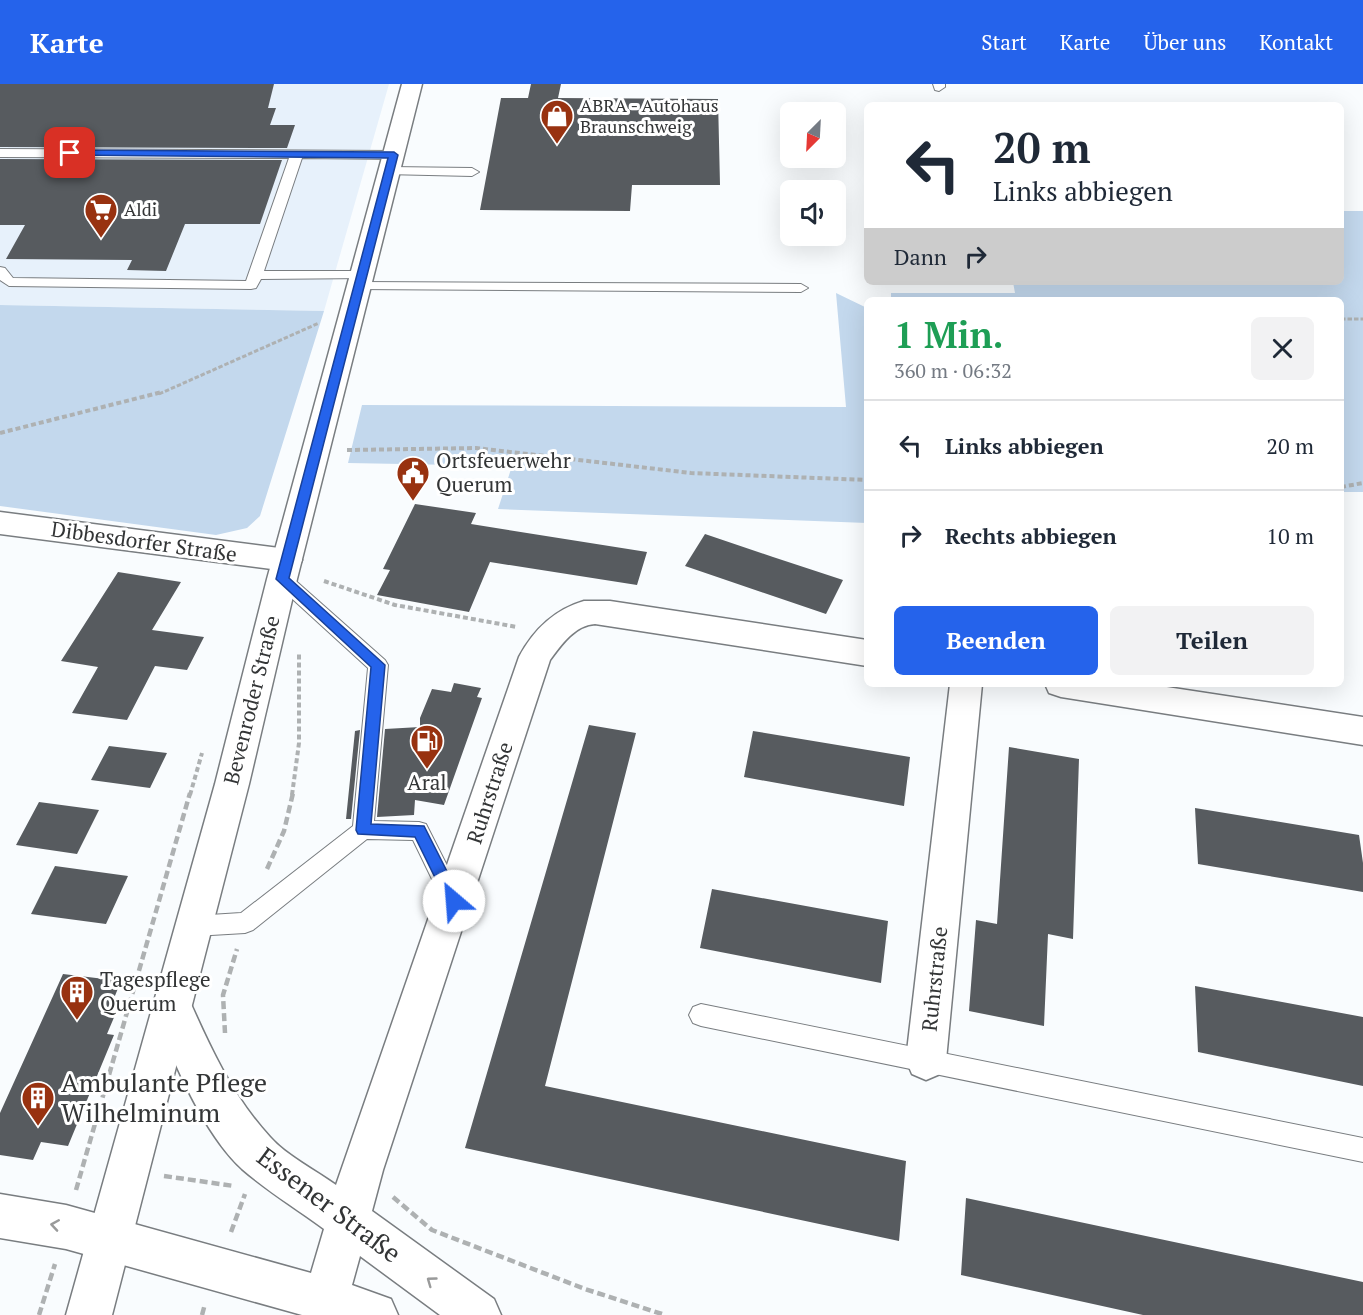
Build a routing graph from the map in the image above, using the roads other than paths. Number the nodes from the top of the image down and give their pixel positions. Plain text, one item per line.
1 (412, 84) edge
2 (0, 153) edge
3 (297, 154) junction
4 (392, 163) junction
5 (472, 172) dead end
6 (0, 271) edge
7 (255, 275) junction
8 (361, 280) junction
9 (801, 288) dead end
10 (0, 523) edge
11 (294, 572) junction
12 (864, 654) edge
13 (966, 687) edge
14 (1080, 687) edge
15 (1363, 731) edge
16 (363, 830) junction
17 (454, 901) junction
18 (194, 926) junction
19 (173, 1008) junction
20 (701, 1016) dead end
21 (926, 1060) junction
22 (1363, 1150) edge
23 (0, 1216) edge
24 (349, 1222) junction
25 (110, 1239) junction
26 (326, 1300) junction
27 (89, 1315) edge
28 (375, 1315) edge
29 (478, 1315) edge

1 - 4 street, Bevenroder Straße
2 - 3 lane
3 - 4 lane
3 - 7 lane
4 - 5 lane
4 - 8 street, Bevenroder Straße
6 - 7 lane
7 - 8 lane
8 - 9 lane
8 - 11 street, Bevenroder Straße
10 - 11 street, Dibbesdorfer Straße
11 - 16 lane
11 - 18 street, Bevenroder Straße
12 - 17 street, Ruhrstraße
13 - 21 street, Ruhrstraße
14 - 15 street
16 - 17 lane
16 - 18 lane
17 - 24 street, Ruhrstraße
18 - 19 street, Bevenroder Straße
19 - 24 street, Essener Straße
19 - 25 street, Bevenroder Straße
20 - 21 lane
21 - 22 lane
25 -> 23 street
24 - 26 street, Ruhrstraße
29 -> 24 street, Essener Straße
25 - 26 street
25 - 27 street, Bevenroder Straße
26 - 28 street

